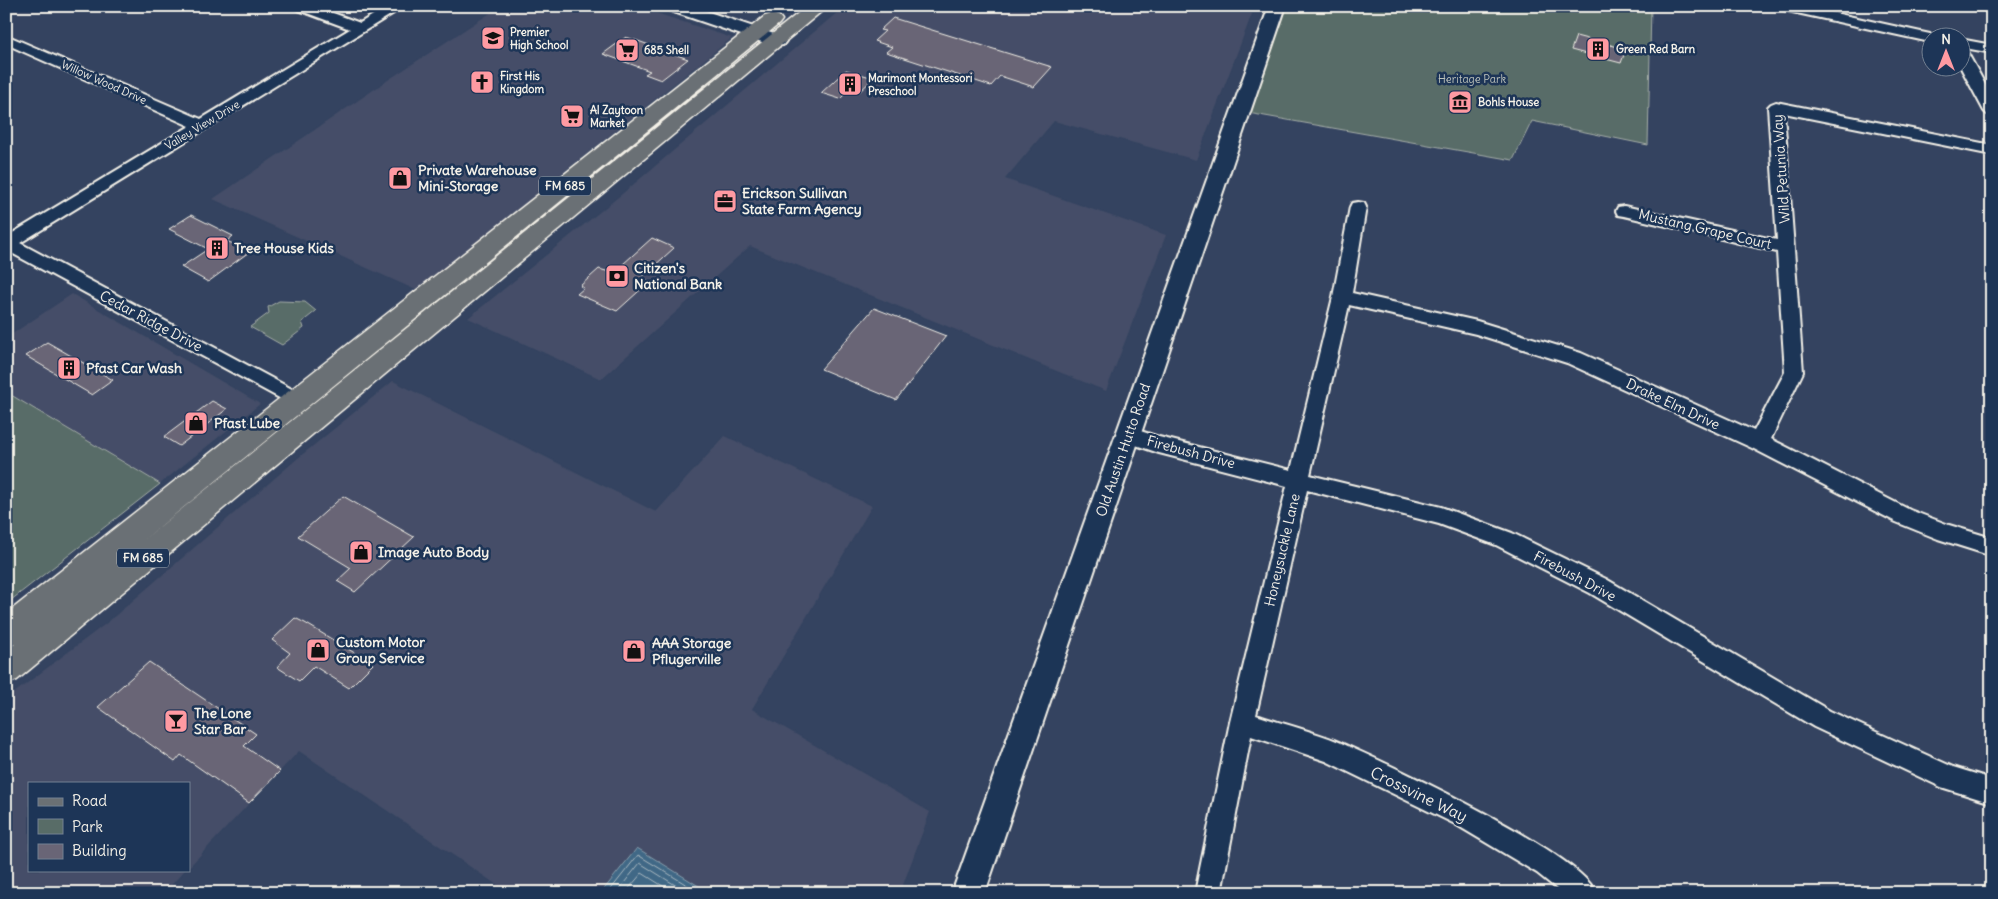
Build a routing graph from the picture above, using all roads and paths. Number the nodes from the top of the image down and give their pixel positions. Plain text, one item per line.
1 (301, 6) edge
2 (398, 6) edge
3 (674, 6) edge
4 (819, 6) edge
5 (1278, 6) edge
6 (1783, 6) edge
7 (783, 12) dead end
8 (361, 28) junction
9 (756, 34) junction
10 (1920, 36) edge
11 (6, 39) edge
12 (777, 41) junction
13 (1970, 46) edge
14 (1992, 49) edge
15 (1970, 70) edge
16 (1992, 111) edge
17 (202, 125) junction
18 (1992, 150) edge
19 (1358, 208) dead end
20 (1624, 211) dead end
21 (7, 243) edge
22 (1787, 248) junction
23 (1342, 297) junction
24 (296, 400) junction
25 (1128, 435) junction
26 (1760, 442) junction
27 (1300, 480) junction
28 (1992, 546) edge
29 (96, 578) junction
30 (6, 633) edge
31 (6, 670) edge
32 (1242, 722) junction
33 (1992, 791) edge
34 (968, 893) edge
35 (1208, 893) edge
36 (1583, 893) edge

1 - 8 street
2 - 8 street, Valley View Drive
3 - 9 street
4 - 12 main road, FM 685
5 - 25 street, Old Austin Hutto Road
6 - 10 street
7 - 9 main road, FM 685
8 - 17 street, Valley View Drive
9 - 12 street
9 - 24 main road, FM 685
11 - 17 street, Willow Wood Drive
12 - 29 main road, FM 685
13 - 14 street
15 - 16 street
17 - 21 street, Valley View Drive
18 - 22 street, Wild Petunia Way
19 - 23 street, Honeysuckle Lane
20 - 22 street, Mustang Grape Court
21 - 24 street, Cedar Ridge Drive
22 - 26 street, Wild Petunia Way
23 - 26 street, Drake Elm Drive
23 - 27 street, Honeysuckle Lane
24 - 29 main road, FM 685
25 - 27 street, Firebush Drive
25 - 34 street, Old Austin Hutto Road
26 - 28 street, Drake Elm Drive
27 - 32 street, Honeysuckle Lane
27 - 33 street, Firebush Drive
29 - 30 main road, FM 685
29 - 31 main road, FM 685
32 - 35 street, Honeysuckle Lane
32 - 36 street, Crossvine Way

